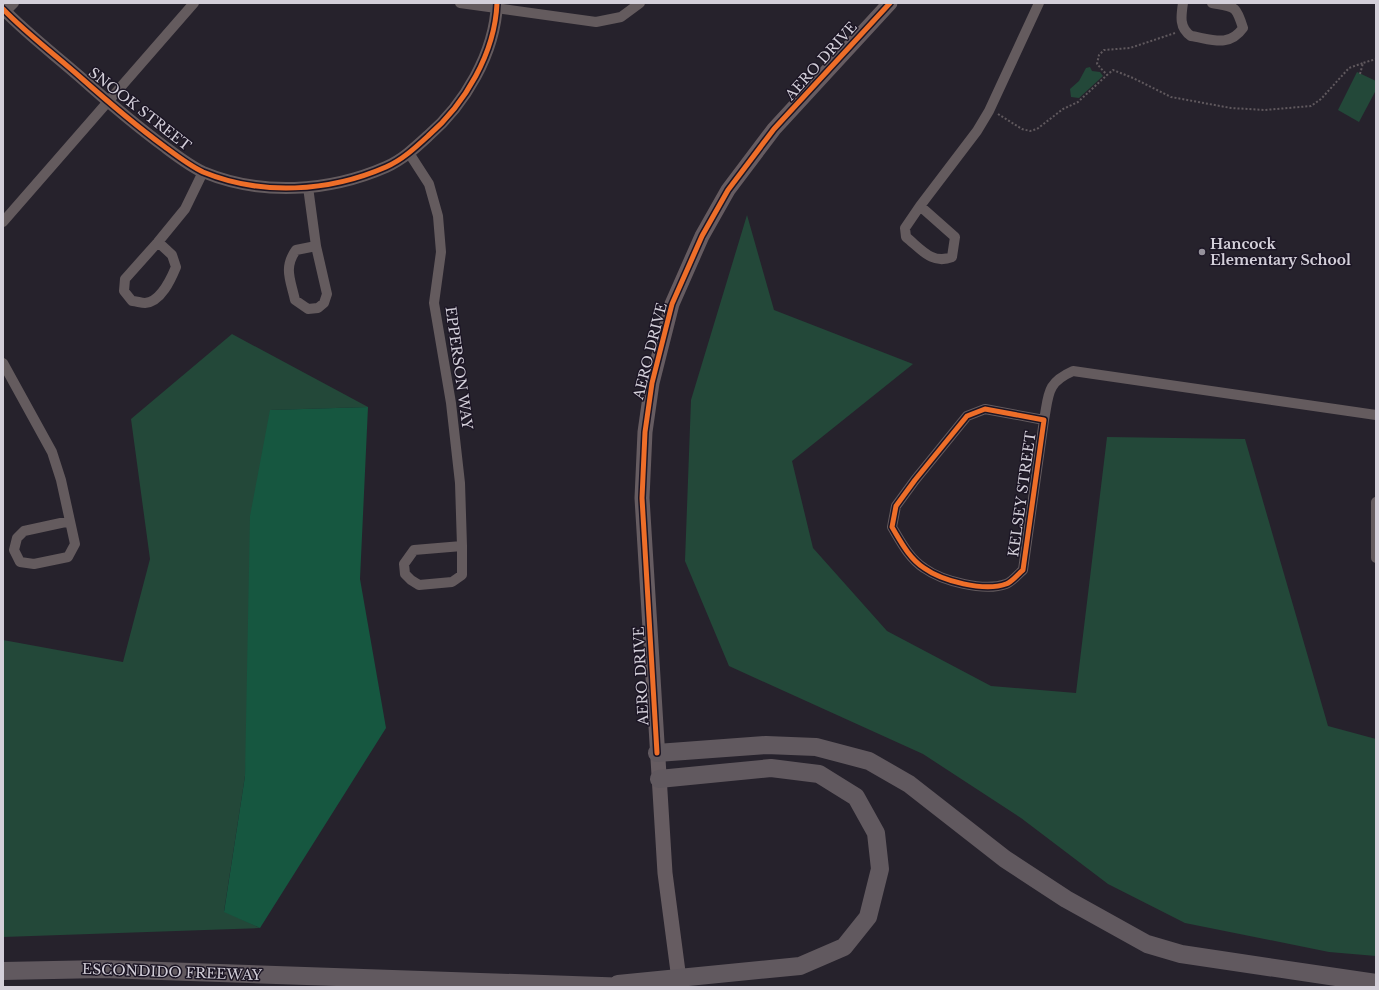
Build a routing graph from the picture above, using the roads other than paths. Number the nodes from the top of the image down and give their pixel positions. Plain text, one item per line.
1 (194, 3) edge
2 (460, 3) edge
3 (640, 3) edge
4 (890, 3) edge
5 (1039, 3) edge
6 (1183, 3) edge
7 (1212, 3) edge
8 (497, 6) edge
9 (7, 9) edge
10 (107, 101) junction
11 (409, 153) junction
12 (203, 172) junction
13 (308, 187) junction
14 (920, 206) junction
15 (3, 222) edge
16 (158, 242) junction
17 (316, 246) junction
18 (3, 363) edge
19 (1376, 415) edge
20 (1044, 420) junction
21 (1376, 502) edge
22 (70, 521) junction
23 (462, 546) junction
24 (1376, 558) edge
25 (657, 753) junction
26 (659, 779) junction
27 (3, 971) edge
28 (1376, 983) edge
29 (599, 986) edge
30 (630, 987) edge
31 (680, 987) edge

1 - 10 street
2 - 8 street
3 - 8 street
4 - 25 main road, AERO DRIVE
5 - 14 street
6 - 7 street
8 - 11 street, SNOOK STREET
9 - 10 street, SNOOK STREET
10 - 12 street, SNOOK STREET
10 - 15 street
11 - 13 street, SNOOK STREET
11 - 23 street, EPPERSON WAY
12 - 13 street, SNOOK STREET
12 - 16 street
13 - 17 street
14 - 14 street
16 - 16 street
17 - 17 street
18 - 22 street
19 - 20 street, KELSEY STREET
20 - 20 street, KELSEY STREET
21 - 24 street
22 - 22 street
23 - 23 street, EPPERSON WAY
25 - 26 main road, AERO DRIVE
25 - 28 highway
26 - 29 highway
26 - 31 main road, AERO DRIVE
27 - 29 highway, ESCONDIDO FREEWAY
29 - 30 highway, ESCONDIDO FREEWAY

